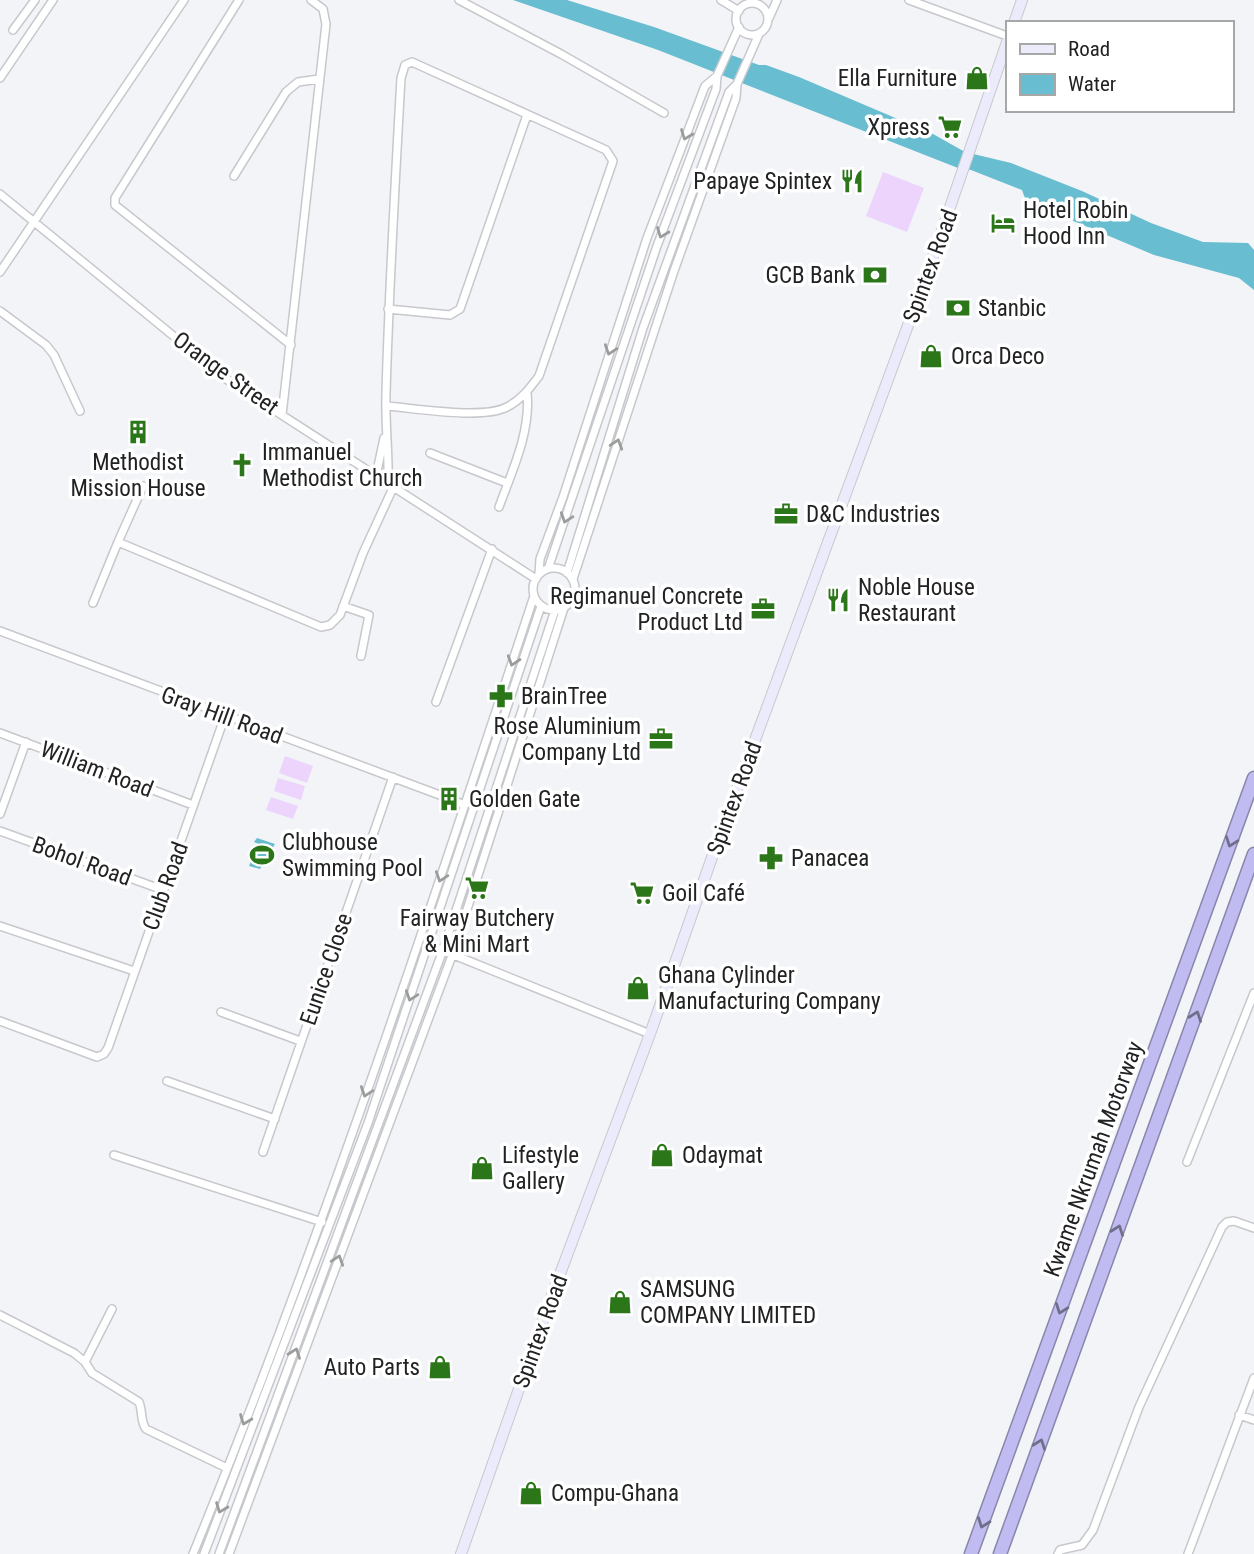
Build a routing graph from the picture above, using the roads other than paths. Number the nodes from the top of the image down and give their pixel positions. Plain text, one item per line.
1 (35, 0) edge
2 (53, 0) edge
3 (184, 0) edge
4 (239, 0) edge
5 (311, 0) edge
6 (459, 0) edge
7 (721, 0) edge
8 (769, 0) edge
9 (777, 0) edge
10 (909, 0) edge
11 (1022, 0) edge
12 (743, 6) edge
13 (765, 10) junction
14 (768, 19) junction
15 (1015, 21) edge
16 (739, 27) junction
17 (13, 30) dead end
18 (759, 33) junction
19 (1006, 36) edge
20 (1006, 45) edge
21 (717, 76) junction
22 (0, 78) edge
23 (318, 79) junction
24 (664, 113) dead end
25 (527, 115) junction
26 (234, 176) dead end
27 (0, 194) edge
28 (36, 222) junction
29 (0, 272) edge
30 (388, 309) junction
31 (0, 311) edge
32 (291, 345) junction
33 (527, 393) junction
34 (386, 406) junction
35 (80, 411) dead end
36 (282, 415) junction
37 (385, 433) junction
38 (430, 453) dead end
39 (376, 476) junction
40 (507, 483) junction
41 (143, 486) dead end
42 (390, 486) junction
43 (499, 508) dead end
44 (118, 542) junction
45 (492, 549) junction
46 (548, 569) junction
47 (570, 576) junction
48 (537, 577) junction
49 (534, 597) junction
50 (93, 603) dead end
51 (344, 606) junction
52 (541, 606) junction
53 (564, 608) junction
54 (555, 610) junction
55 (0, 631) edge
56 (361, 656) dead end
57 (436, 702) dead end
58 (225, 716) junction
59 (0, 733) edge
60 (26, 742) junction
61 (393, 777) junction
62 (1254, 778) edge
63 (193, 805) junction
64 (465, 805) junction
65 (0, 814) edge
66 (0, 831) edge
67 (1254, 854) edge
68 (163, 890) junction
69 (0, 926) edge
70 (429, 945) junction
71 (443, 950) junction
72 (453, 953) junction
73 (134, 971) junction
74 (1254, 993) edge
75 (221, 1012) dead end
76 (0, 1021) edge
77 (650, 1034) junction
78 (300, 1041) junction
79 (167, 1081) dead end
80 (275, 1119) junction
81 (263, 1152) dead end
82 (114, 1155) dead end
83 (1186, 1162) dead end
84 (322, 1222) junction
85 (1254, 1228) edge
86 (111, 1309) dead end
87 (0, 1315) edge
88 (85, 1362) junction
89 (1254, 1378) edge
90 (1239, 1415) junction
91 (1254, 1420) edge
92 (227, 1468) junction
93 (193, 1554) edge
94 (204, 1554) edge
95 (219, 1554) edge
96 (229, 1554) edge
97 (461, 1554) edge
98 (971, 1554) edge
99 (1000, 1554) edge
100 (1058, 1554) edge
101 (1188, 1554) edge

1 - 17 street
2 - 22 street
3 - 28 street
4 - 32 street
5 - 23 street
6 - 24 street
7 - 12 street
8 - 13 street
9 - 14 street
10 - 19 street
11 - 15 main road
12 - 13 street
12 - 16 street
13 - 14 street
14 - 18 street
16 - 18 street
16 - 21 street
47 -> 18 street
20 - 77 main road, Spintex Road
21 -> 46 street
21 -> 48 street
23 - 26 street
23 - 32 street
25 - 30 street
25 - 30 street
25 - 33 street
27 - 28 street, Orange Street
28 - 29 street
28 - 36 street, Orange Street
30 - 34 street
31 - 35 street
32 - 36 street
33 - 34 street
33 - 40 street
34 - 37 street
36 - 39 street, Orange Street
37 - 39 street
37 - 42 street
38 - 40 street
39 - 42 street, Orange Street
40 - 43 street
41 - 44 street
42 - 45 street, Orange Street
42 - 51 street
44 - 50 street
44 - 51 street
45 - 48 street, Orange Street
45 - 57 street
46 - 47 street
46 - 48 street
47 - 53 street
48 - 49 street
49 - 52 street
49 -> 64 street
51 - 56 street
52 - 54 street
52 - 70 street
53 - 54 street
53 - 72 street
54 - 71 street
55 - 58 street, Gray Hill Road
58 - 61 street, Gray Hill Road
58 - 63 street, Club Road
59 - 60 street, William Road
60 - 63 street, William Road
60 - 65 street
61 - 64 street, Gray Hill Road
61 - 78 street, Eunice Close
62 -> 98 highway, Kwame Nkrumah Motorway
63 - 68 street, Club Road
64 -> 84 street
66 - 68 street, Bohol Road
99 -> 67 highway, Kwame Nkrumah Motorway
68 - 73 street, Club Road
69 - 73 street
70 - 71 street
70 -> 94 street
71 - 72 street
95 -> 71 street
72 - 77 street
96 -> 72 street
73 - 76 street, Club Road
74 - 83 street
75 - 78 street, Eunice Close
77 - 97 main road, Spintex Road
78 - 80 street, Eunice Close
79 - 80 street
80 - 81 street, Eunice Close
82 - 84 street
84 -> 92 street
85 - 100 street
86 - 88 street
87 - 88 street
88 - 92 street
89 - 90 street
90 - 91 street
90 - 101 street
92 - 93 street

